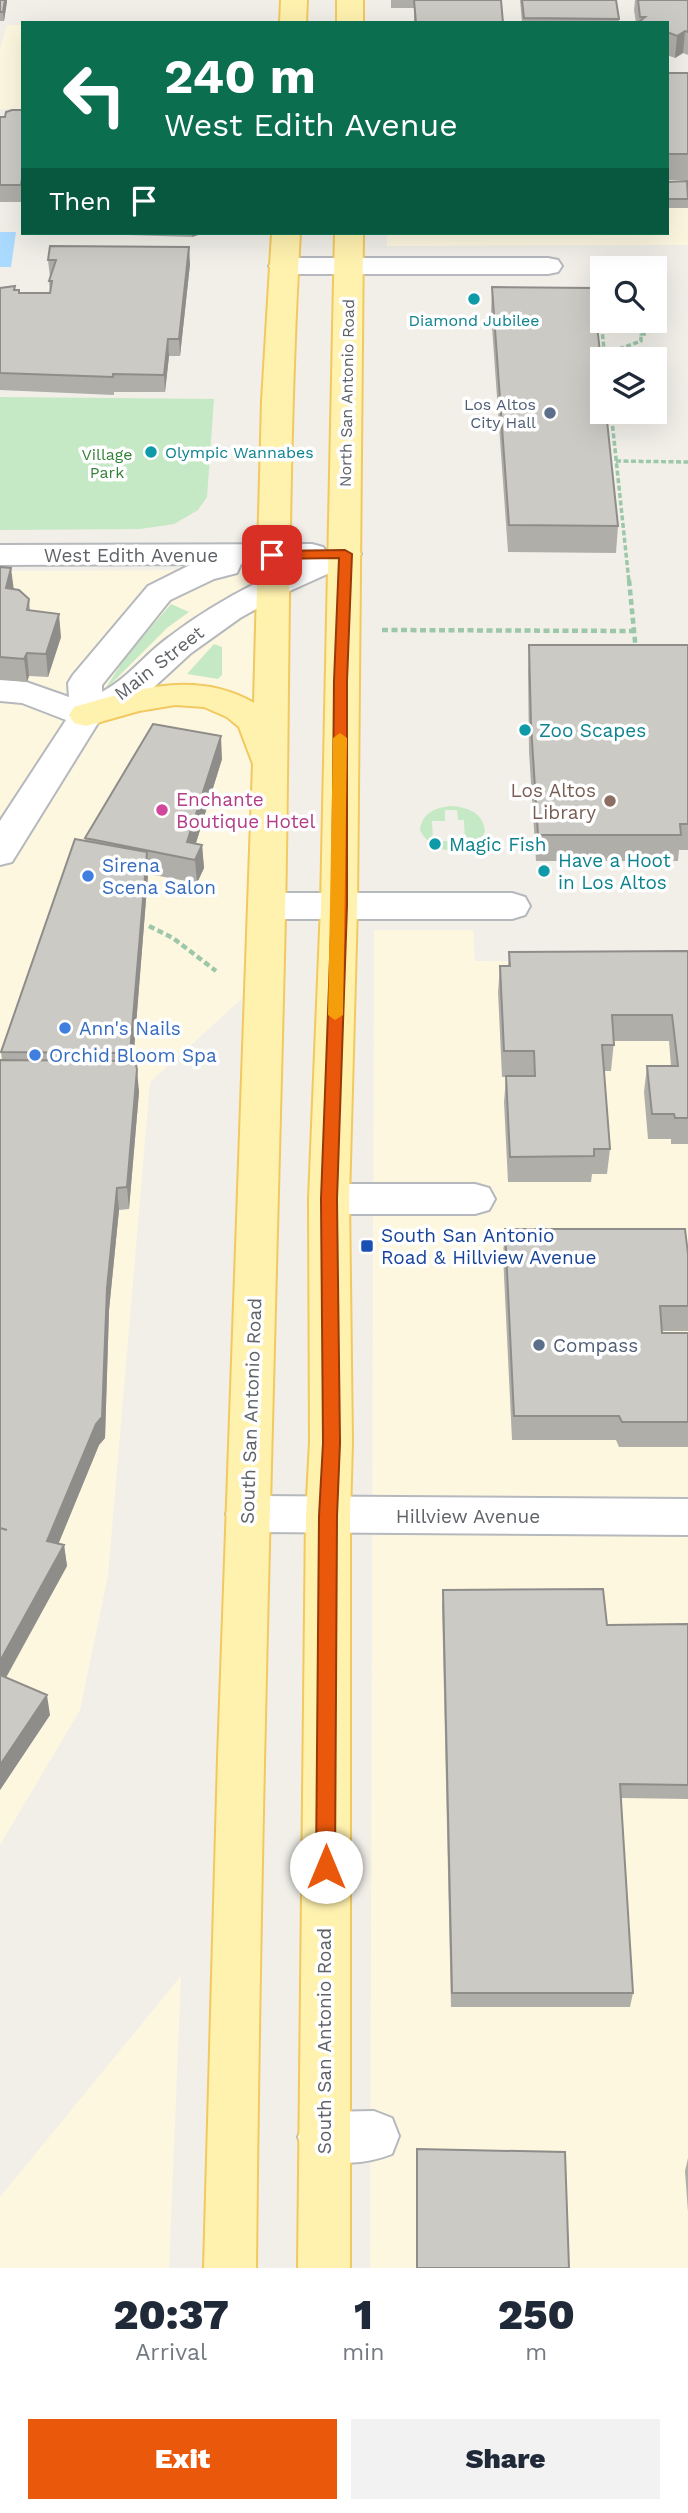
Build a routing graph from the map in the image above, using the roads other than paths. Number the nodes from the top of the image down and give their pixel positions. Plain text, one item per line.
1 (294, 0) edge
2 (350, 0) edge
3 (293, 21) edge
4 (350, 21) edge
5 (286, 235) edge
6 (349, 235) edge
7 (283, 266) junction
8 (548, 266) dead end
9 (349, 267) junction
10 (345, 554) junction
11 (0, 555) edge
12 (272, 555) junction
13 (272, 587) junction
14 (0, 690) edge
15 (86, 715) junction
16 (271, 770) junction
17 (0, 853) edge
18 (267, 906) junction
19 (339, 906) junction
20 (512, 906) dead end
21 (329, 1199) junction
22 (475, 1199) dead end
23 (248, 1514) junction
24 (328, 1516) junction
25 (688, 1517) edge
26 (374, 2136) dead end
27 (323, 2137) junction
28 (230, 2268) edge
29 (324, 2268) edge

1 - 3 main road
2 - 4 main road
5 - 7 main road
6 - 9 main road, North San Antonio Road
7 - 9 street
7 - 12 main road
8 - 9 street
9 - 10 main road, North San Antonio Road
10 - 12 street, West Edith Avenue
10 - 13 street, Main Street
10 - 19 main road, South San Antonio Road
11 - 12 street, West Edith Avenue
12 - 13 main road, South San Antonio Road
12 - 15 street, Main Street
13 - 15 street, Main Street
13 - 16 main road, South San Antonio Road
14 - 15 street
15 - 16 main road
15 - 17 street, Main Street
16 - 18 main road, South San Antonio Road
18 - 19 street
18 - 23 main road, South San Antonio Road
19 - 20 street
19 - 21 main road, South San Antonio Road
21 - 22 street
21 - 24 main road, South San Antonio Road
23 - 24 street, Hillview Avenue
23 - 28 main road, South San Antonio Road
24 - 25 street, Hillview Avenue
24 - 27 main road, South San Antonio Road
26 - 27 street
27 - 29 main road, South San Antonio Road

